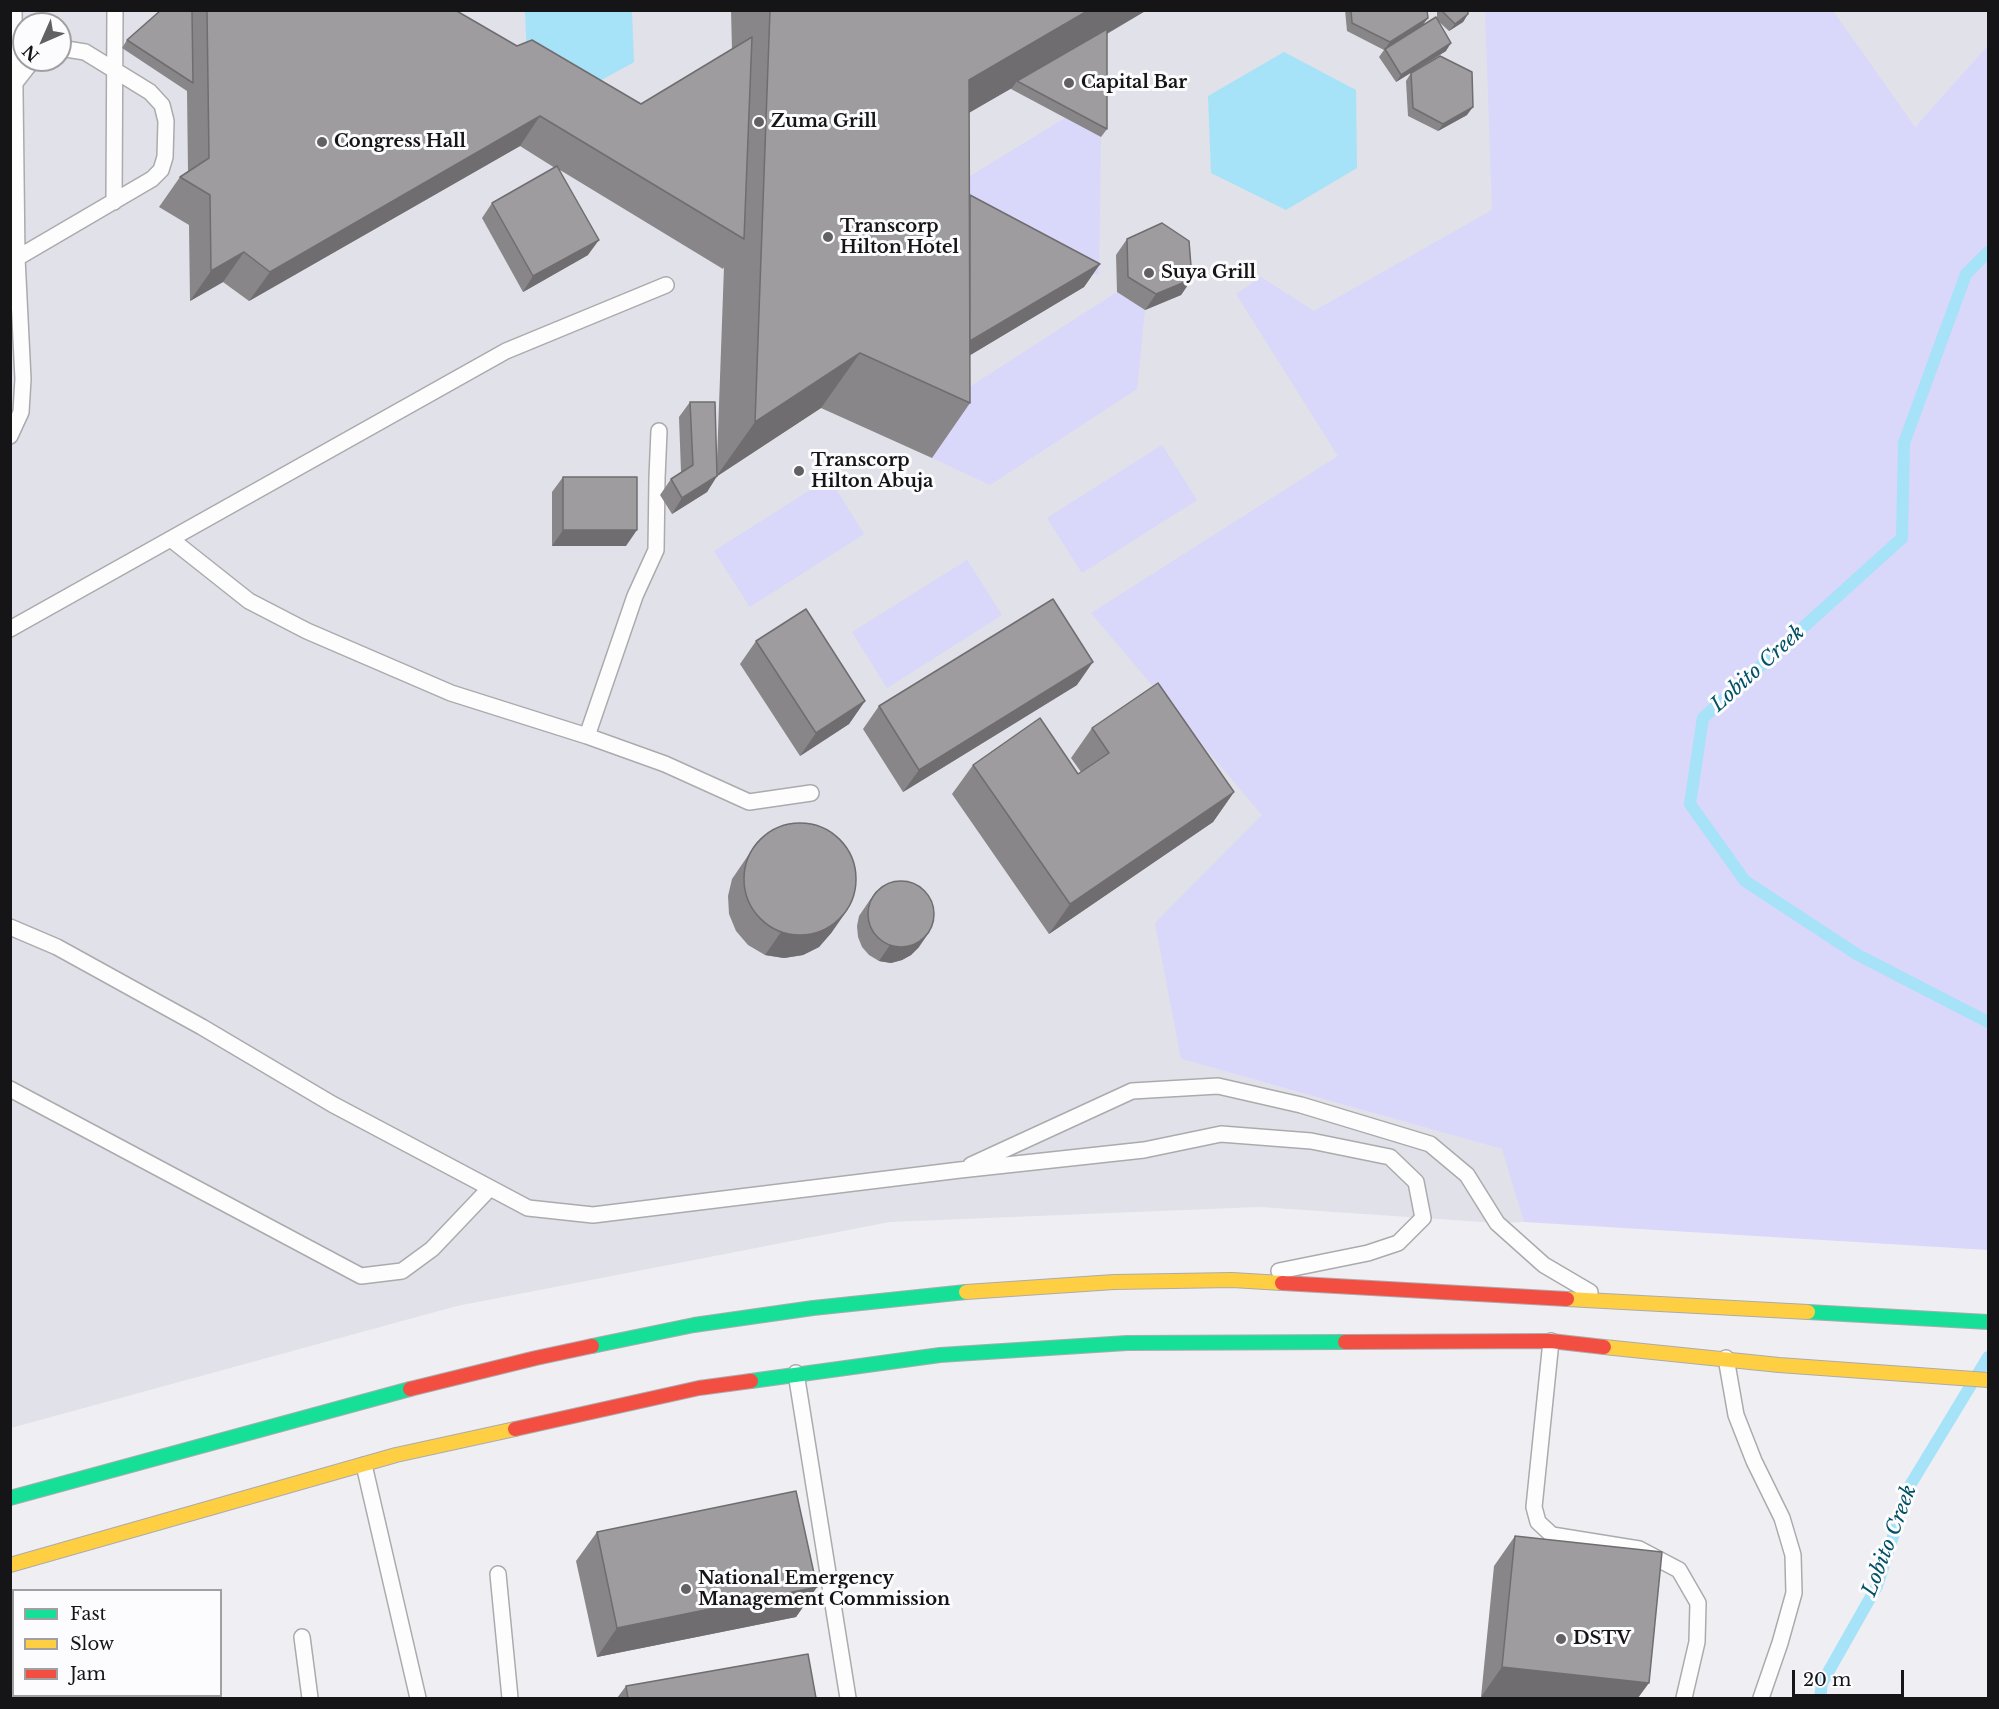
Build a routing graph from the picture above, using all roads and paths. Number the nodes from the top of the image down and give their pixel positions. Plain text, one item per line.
1 (14, 10) edge
2 (115, 10) edge
3 (72, 50) edge
4 (114, 69) junction
5 (24, 72) edge
6 (15, 83) junction
7 (114, 202) junction
8 (17, 258) junction
9 (666, 285) dead end
10 (659, 431) dead end
11 (10, 436) edge
12 (172, 540) junction
13 (10, 629) edge
14 (588, 736) junction
15 (812, 794) dead end
16 (10, 927) edge
17 (10, 1089) edge
18 (960, 1170) junction
19 (490, 1188) junction
20 (1232, 1280) junction
21 (1604, 1300) junction
22 (1989, 1322) edge
23 (1551, 1341) junction
24 (1726, 1358) junction
25 (796, 1373) junction
26 (1989, 1380) edge
27 (364, 1465) junction
28 (10, 1498) edge
29 (10, 1565) edge
30 (498, 1574) dead end
31 (302, 1637) dead end
32 (310, 1698) edge
33 (418, 1698) edge
34 (510, 1698) edge
35 (848, 1698) edge
36 (1684, 1698) edge
37 (1761, 1698) edge

1 - 6 lane
2 - 4 lane
3 - 4 lane
4 - 7 lane
4 - 7 lane
5 - 6 lane
6 - 8 lane
7 - 8 lane
8 - 11 lane
9 - 12 lane
10 - 14 lane
12 - 13 lane
12 - 14 lane
14 - 15 lane
16 - 19 lane
17 - 19 lane
18 - 19 lane
18 - 20 lane
18 - 21 lane
20 - 21 main road
20 - 28 main road
21 - 22 main road
23 - 24 main road
23 - 25 main road
23 - 36 lane
24 - 26 main road
24 - 37 lane
25 - 27 main road
25 - 35 lane
27 - 29 main road
27 - 33 lane
30 - 34 lane
31 - 32 lane

